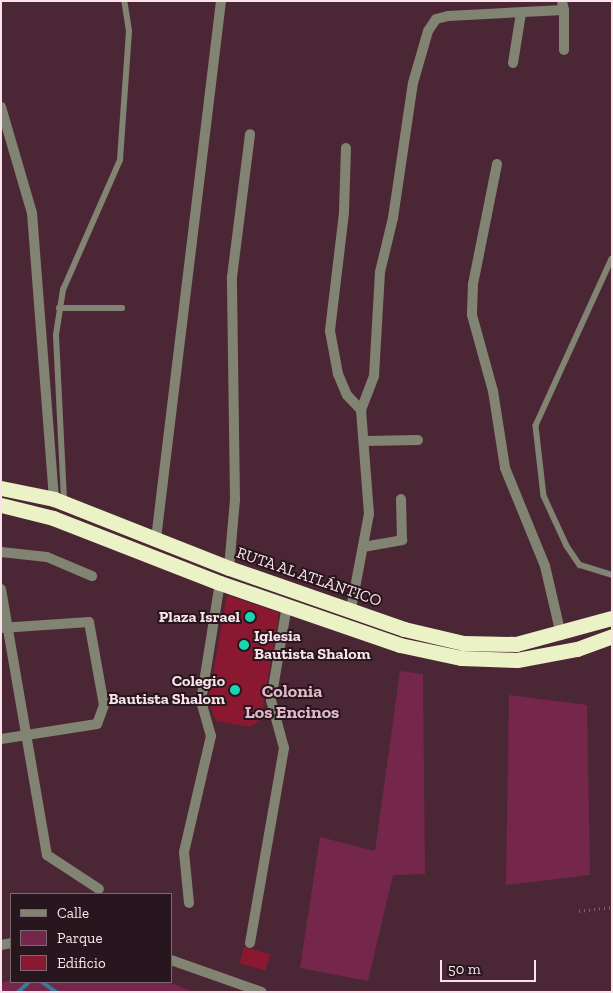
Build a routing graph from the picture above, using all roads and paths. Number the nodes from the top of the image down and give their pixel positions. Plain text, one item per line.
1 (124, 1) edge
2 (221, 1) edge
3 (563, 6) edge
4 (521, 13) junction
5 (564, 50) dead end
6 (513, 63) dead end
7 (1, 107) edge
8 (250, 134) dead end
9 (346, 148) dead end
10 (497, 164) dead end
11 (612, 259) edge
12 (59, 308) junction
13 (122, 308) dead end
14 (360, 410) junction
15 (418, 440) dead end
16 (366, 441) junction
17 (1, 488) edge
18 (401, 499) dead end
19 (59, 501) junction
20 (1, 505) edge
21 (156, 540) junction
22 (363, 547) junction
23 (1, 552) edge
24 (229, 568) junction
25 (612, 574) edge
26 (92, 576) dead end
27 (220, 583) junction
28 (1, 589) edge
29 (287, 605) junction
30 (351, 609) junction
31 (612, 618) edge
32 (4, 628) edge
33 (561, 635) junction
34 (612, 636) edge
35 (24, 735) junction
36 (1, 739) edge
37 (99, 889) dead end
38 (189, 903) dead end
39 (612, 907) edge
40 (579, 911) dead end
41 (250, 943) dead end
42 (172, 960) edge
43 (262, 992) edge

1 - 12 lane
2 - 21 street
3 - 4 street
3 - 5 street
4 - 6 street
4 - 14 street
7 - 19 street
8 - 24 street
9 - 14 street
10 - 33 street
11 - 25 lane
12 - 13 lane
12 - 19 lane
14 - 16 street
15 - 16 street
16 - 22 street
17 - 19 highway, RUTA AL ATLÁNTICO
18 - 22 street
19 - 21 highway, RUTA AL ATLÁNTICO
20 - 27 highway
21 - 24 highway, RUTA AL ATLÁNTICO
22 - 30 street
23 - 26 street
24 - 30 highway, RUTA AL ATLÁNTICO
27 - 29 highway
27 - 38 street
28 - 32 street
29 - 34 highway
29 - 41 street
30 - 33 highway, RUTA AL ATLÁNTICO
31 - 33 highway, RUTA AL ATLÁNTICO
32 - 35 street
32 - 35 street
35 - 36 street
35 - 37 street
39 - 40 path
42 - 43 street

